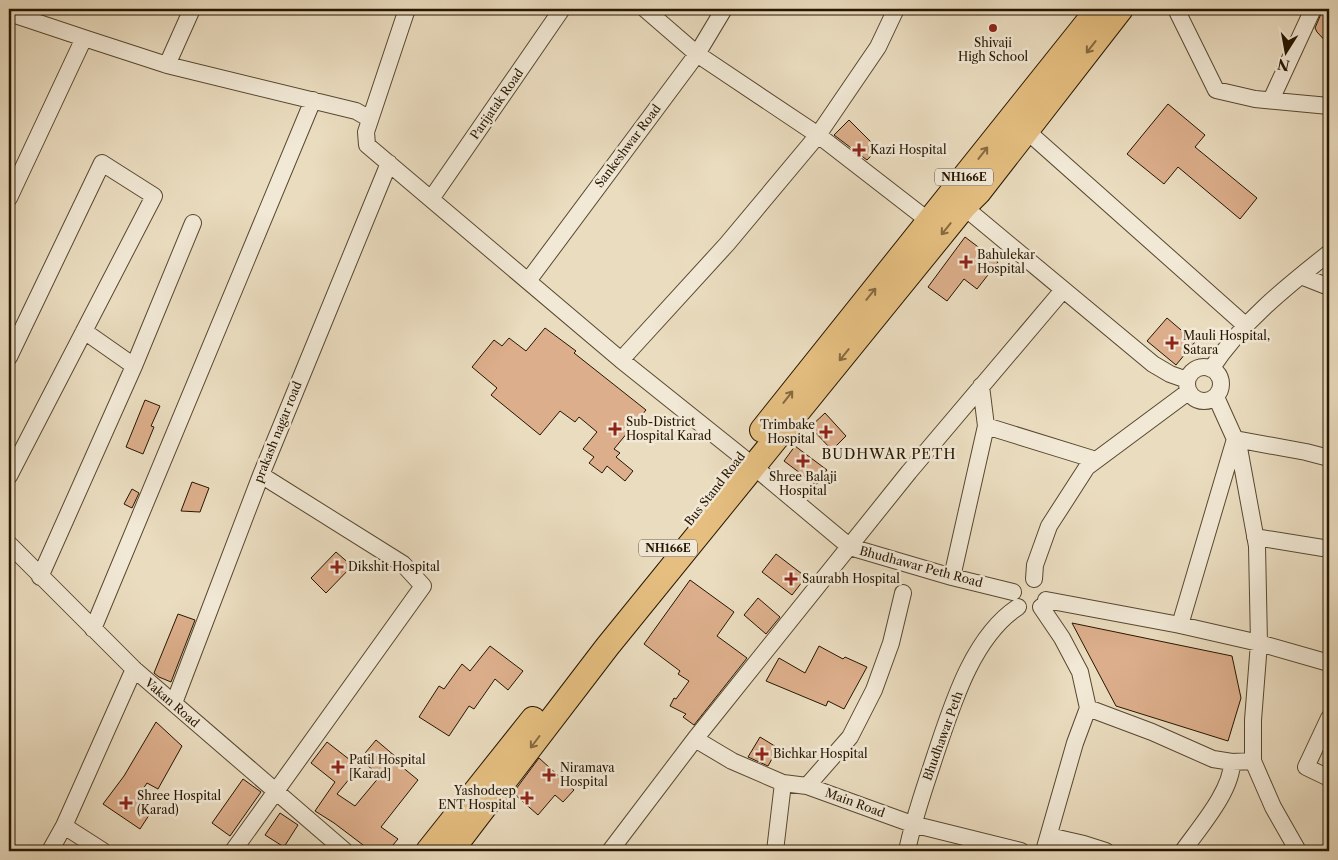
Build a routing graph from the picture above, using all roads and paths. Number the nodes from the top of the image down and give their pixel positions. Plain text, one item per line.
1 (192, 9) edge
2 (407, 9) edge
3 (562, 9) edge
4 (645, 9) edge
5 (724, 9) edge
6 (896, 9) edge
7 (1098, 9) edge
8 (1121, 9) edge
9 (1176, 9) edge
10 (1314, 9) edge
11 (9, 13) edge
12 (84, 38) junction
13 (697, 54) junction
14 (167, 65) junction
15 (313, 100) junction
16 (1271, 100) junction
17 (1329, 106) edge
18 (370, 119) junction
19 (1019, 124) junction
20 (818, 135) junction
21 (389, 163) junction
22 (9, 198) edge
23 (431, 199) junction
24 (964, 207) junction
25 (929, 221) junction
26 (193, 223) dead end
27 (1329, 253) edge
28 (1301, 276) junction
29 (528, 281) junction
30 (1329, 287) edge
31 (1063, 290) junction
32 (1245, 325) junction
33 (84, 332) junction
34 (9, 357) edge
35 (621, 360) junction
36 (134, 366) junction
37 (1211, 369) junction
38 (981, 386) junction
39 (1188, 386) junction
40 (1216, 396) junction
41 (986, 426) junction
42 (1235, 439) junction
43 (1329, 458) edge
44 (1096, 460) junction
45 (753, 467) junction
46 (261, 475) junction
47 (9, 476) edge
48 (1255, 537) junction
49 (9, 544) edge
50 (850, 547) junction
51 (1329, 549) edge
52 (40, 577) junction
53 (952, 577) junction
54 (1034, 579) junction
55 (903, 593) dead end
56 (1015, 599) junction
57 (1044, 603) junction
58 (1180, 625) junction
59 (93, 629) junction
60 (1260, 643) junction
61 (1329, 663) edge
62 (134, 669) junction
63 (174, 703) junction
64 (1088, 708) junction
65 (1329, 718) edge
66 (695, 739) junction
67 (1253, 761) junction
68 (1232, 762) junction
69 (1329, 778) edge
70 (783, 783) junction
71 (807, 786) junction
72 (276, 792) junction
73 (912, 824) junction
74 (64, 826) junction
75 (1046, 844) edge
76 (50, 851) edge
77 (103, 851) edge
78 (234, 851) edge
79 (345, 851) edge
80 (428, 851) edge
81 (451, 851) edge
82 (610, 851) edge
83 (775, 851) edge
84 (907, 851) edge
85 (1021, 851) edge
86 (1106, 851) edge
87 (1183, 851) edge
88 (1298, 851) edge

1 - 14 street
2 - 18 street
3 - 23 street, Parijatak Road
4 - 13 street
5 - 13 street, Sankeshwar Road
6 - 20 street
7 - 19 highway, NH166E
8 -> 19 highway, NH166E
9 - 16 street
10 - 16 street
11 - 12 street
12 - 14 street
12 - 22 street
13 - 20 street
13 - 29 street, Sankeshwar Road
14 - 15 street
15 - 18 street
15 - 59 street
16 - 17 street
18 - 21 street, Bhudhawar Peth Road
19 - 24 highway, NH166E
25 -> 19 highway, NH166E
19 - 32 street
20 - 25 street
20 - 35 street
21 - 23 street, Bhudhawar Peth Road
21 - 46 street, prakash nagar road
23 - 29 street, Bhudhawar Peth Road
24 - 31 street
24 -> 45 highway, NH166E
45 -> 25 highway, Bus Stand Road / NH166E
26 - 36 street
27 - 28 street
28 - 30 street
28 - 32 street
29 - 35 street, Bhudhawar Peth Road
31 - 38 street
31 - 39 street
32 - 37 street
33 - 34 street
33 - 36 street
33 - 47 street
35 - 45 street, Bhudhawar Peth Road
36 - 52 street
37 - 39 street
37 - 40 street
38 - 41 street
38 - 50 street
39 - 40 street
39 - 44 street
40 - 42 street
41 - 44 street
41 - 53 street
42 - 43 street
42 - 48 street
42 - 58 street
44 - 54 street
45 - 50 street, Bhudhawar Peth Road
45 - 80 highway, Bus Stand Road / NH166E
45 -> 81 highway, NH166E
46 - 63 street, prakash nagar road
46 - 72 street
48 - 51 street
48 - 60 street
49 - 52 street, Vakan Road
50 - 53 street, Bhudhawar Peth Road
50 - 66 street
52 - 59 street, Vakan Road
53 - 56 street, Bhudhawar Peth Road
54 - 56 street
54 - 57 street
55 - 71 street
56 - 57 street
56 - 73 street, Bhudhawar Peth
57 - 58 street
57 - 64 street
58 - 60 street
59 - 62 street, Vakan Road
60 - 61 street
60 - 67 street
62 - 63 street, Vakan Road
62 - 74 street
63 - 72 street, Vakan Road
64 - 68 street
64 - 75 street
65 - 69 street
66 - 70 street, Main Road
66 - 82 street
67 - 68 street
67 - 88 street
68 - 87 street
70 - 71 street, Main Road
70 - 83 street
71 - 73 street, Main Road
72 - 78 street
72 - 79 street, Vakan Road
73 - 84 street, Bhudhawar Peth
73 - 85 street, Main Road
74 - 76 street
74 - 77 street
75 - 86 street

